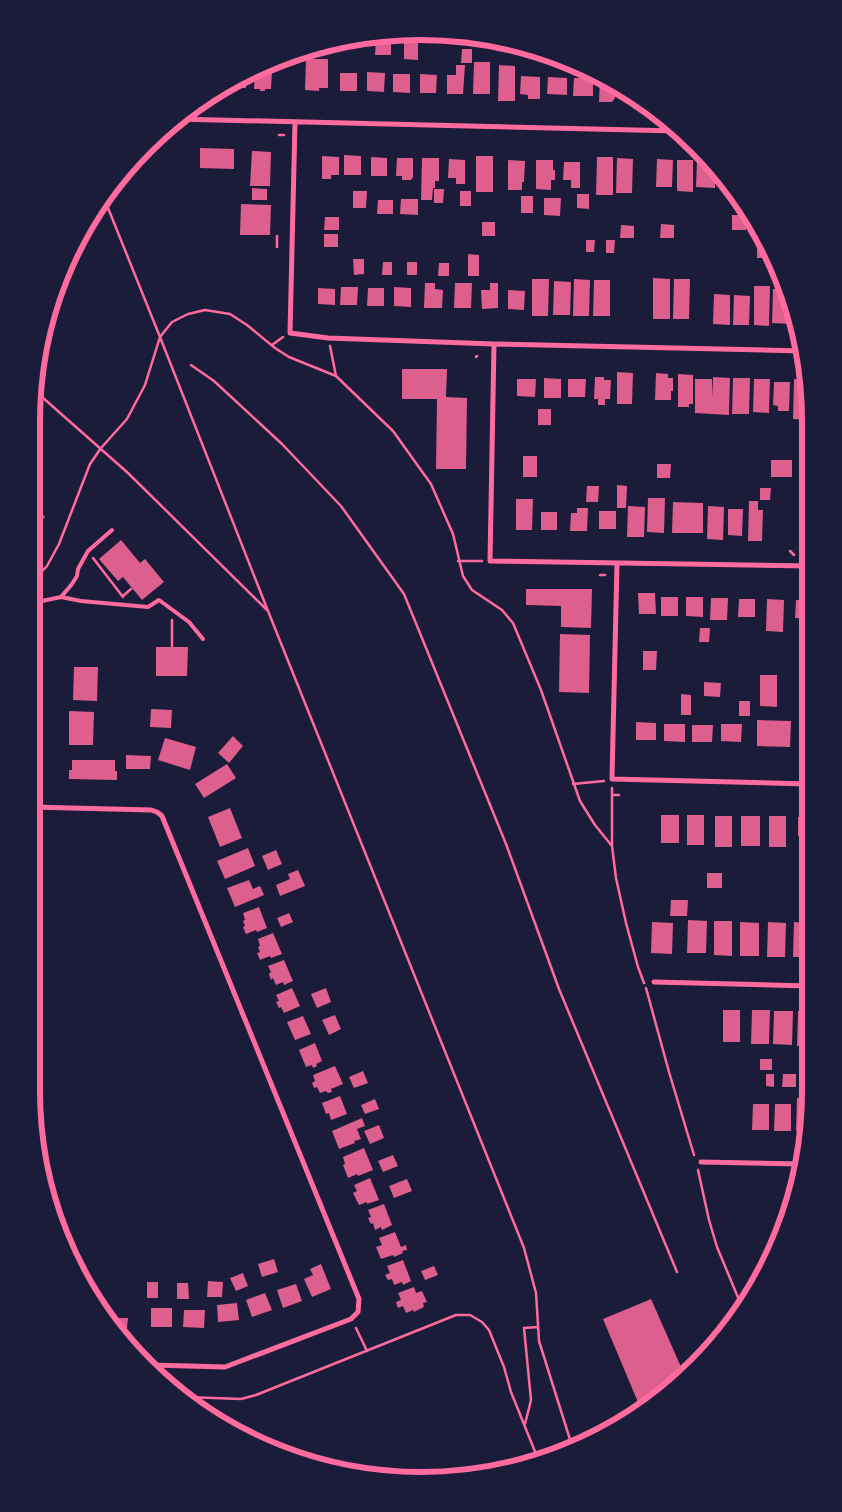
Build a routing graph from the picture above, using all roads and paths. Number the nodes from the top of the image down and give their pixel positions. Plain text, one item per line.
1 (189, 119) edge
2 (295, 122) junction
3 (667, 131) edge
4 (279, 135) dead end
5 (284, 136) dead end
6 (107, 205) edge
7 (277, 236) dead end
8 (277, 247) dead end
9 (160, 337) junction
10 (281, 338) dead end
11 (494, 344) junction
12 (272, 345) junction
13 (330, 348) dead end
14 (796, 351) edge
15 (191, 365) dead end
16 (336, 376) junction
17 (41, 395) edge
18 (101, 448) junction
19 (112, 530) dead end
20 (790, 551) dead end
21 (794, 555) dead end
22 (95, 561) dead end
23 (458, 561) junction
24 (476, 561) dead end
25 (617, 563) junction
26 (802, 566) edge
27 (40, 573) edge
28 (600, 575) dead end
29 (605, 575) dead end
30 (131, 589) dead end
31 (61, 597) junction
32 (40, 601) edge
33 (268, 611) junction
34 (172, 618) dead end
35 (203, 639) dead end
36 (172, 646) dead end
37 (612, 779) junction
38 (606, 781) dead end
39 (573, 784) junction
40 (802, 784) edge
41 (612, 795) junction
42 (619, 795) dead end
43 (40, 807) edge
44 (612, 846) junction
45 (654, 982) dead end
46 (802, 986) edge
47 (698, 1162) joint
48 (795, 1164) edge
49 (697, 1169) dead end
50 (677, 1272) dead end
51 (739, 1301) edge
52 (352, 1319) junction
53 (538, 1327) junction
54 (367, 1351) junction
55 (158, 1366) edge
56 (195, 1397) edge
57 (524, 1426) junction
58 (571, 1441) edge
59 (536, 1454) edge

1 - 2 street
2 - 3 street
2 - 11 street
4 - 5 path
6 - 9 path
7 - 8 path
9 - 12 path
9 - 18 path
9 - 33 path
10 - 12 path
11 - 14 street
11 - 25 street
12 - 16 path
13 - 16 path
15 - 50 path
16 - 23 path
17 - 18 path
18 - 27 path
18 - 33 path
19 - 31 lane
20 - 21 path
22 - 30 path
23 - 24 path
23 - 39 path
25 - 26 street
25 - 37 street
28 - 29 path
31 - 32 lane
31 - 35 lane
33 - 53 path
34 - 36 path
37 - 40 street
37 - 41 path
38 - 39 path
39 - 44 path
41 - 42 path
41 - 44 path
43 - 52 street
44 - 47 path
45 - 46 street
47 - 48 street
49 - 51 path
52 - 54 path
52 - 55 street
53 - 57 path
53 - 58 path
54 - 56 path
54 - 57 path
57 - 59 path

